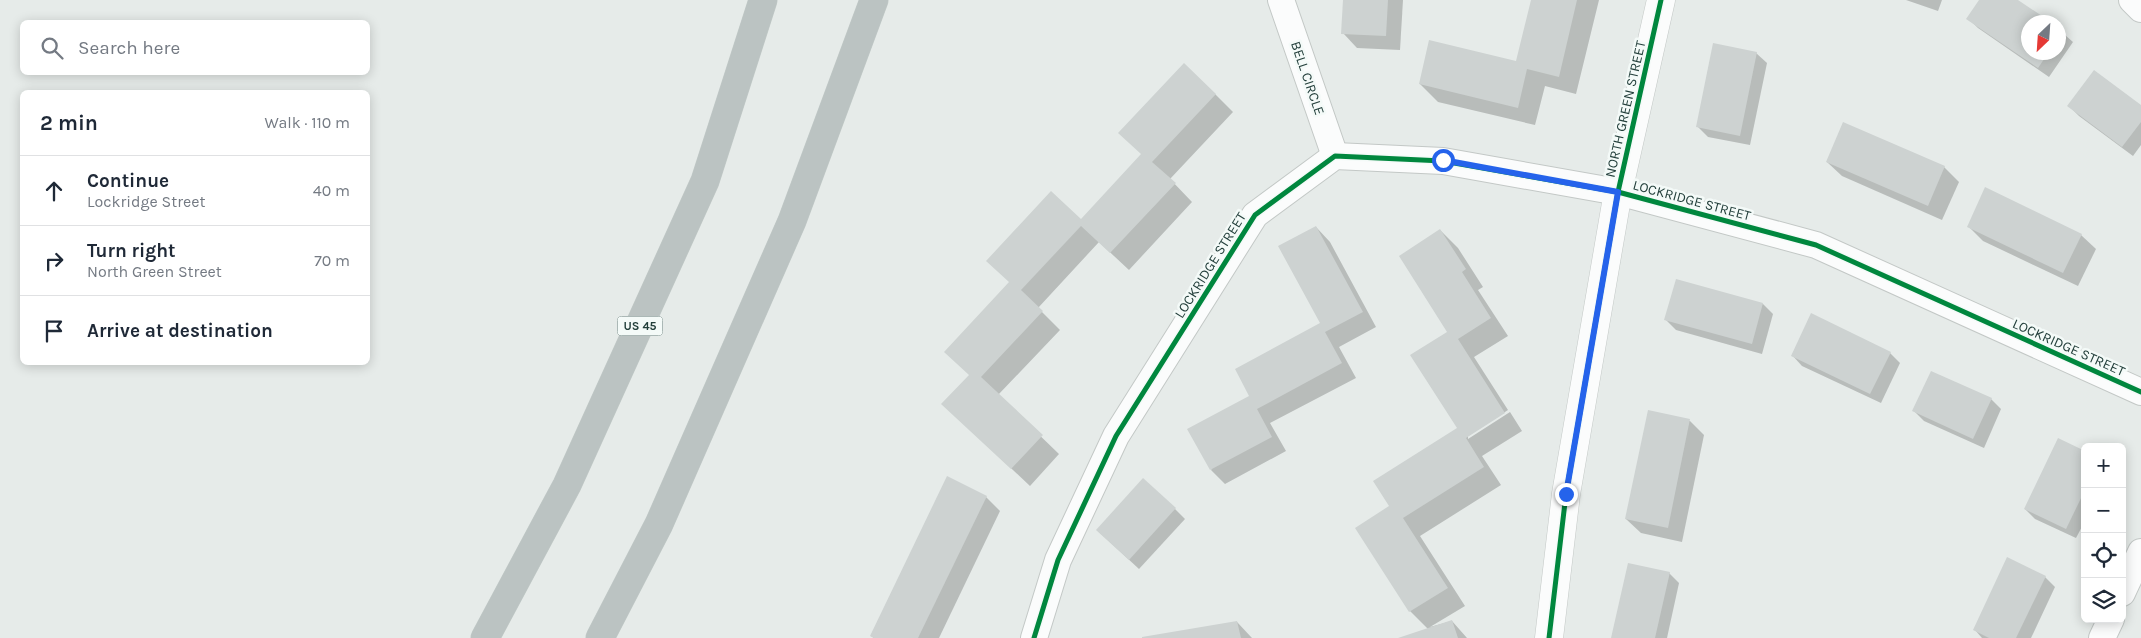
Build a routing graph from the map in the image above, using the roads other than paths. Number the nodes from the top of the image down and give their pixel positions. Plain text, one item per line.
1 (763, 0) edge
2 (874, 0) edge
3 (1281, 0) edge
4 (1661, 0) edge
5 (2132, 0) edge
6 (2141, 9) edge
7 (1335, 156) junction
8 (1618, 192) junction
9 (2141, 392) edge
10 (2141, 552) edge
11 (2126, 584) edge
12 (2108, 623) edge
13 (484, 638) edge
14 (600, 638) edge
15 (1034, 638) edge
16 (1549, 638) edge
17 (2102, 638) edge

1 - 13 highway, US 45
2 - 14 highway
3 - 7 street, BELL CIRCLE
4 - 8 street, NORTH GREEN STREET
5 - 6 street
7 - 8 street, LOCKRIDGE STREET
7 - 15 street, LOCKRIDGE STREET
8 - 9 street, LOCKRIDGE STREET
8 - 16 street, NORTH GREEN STREET
10 - 11 street
12 - 17 street

